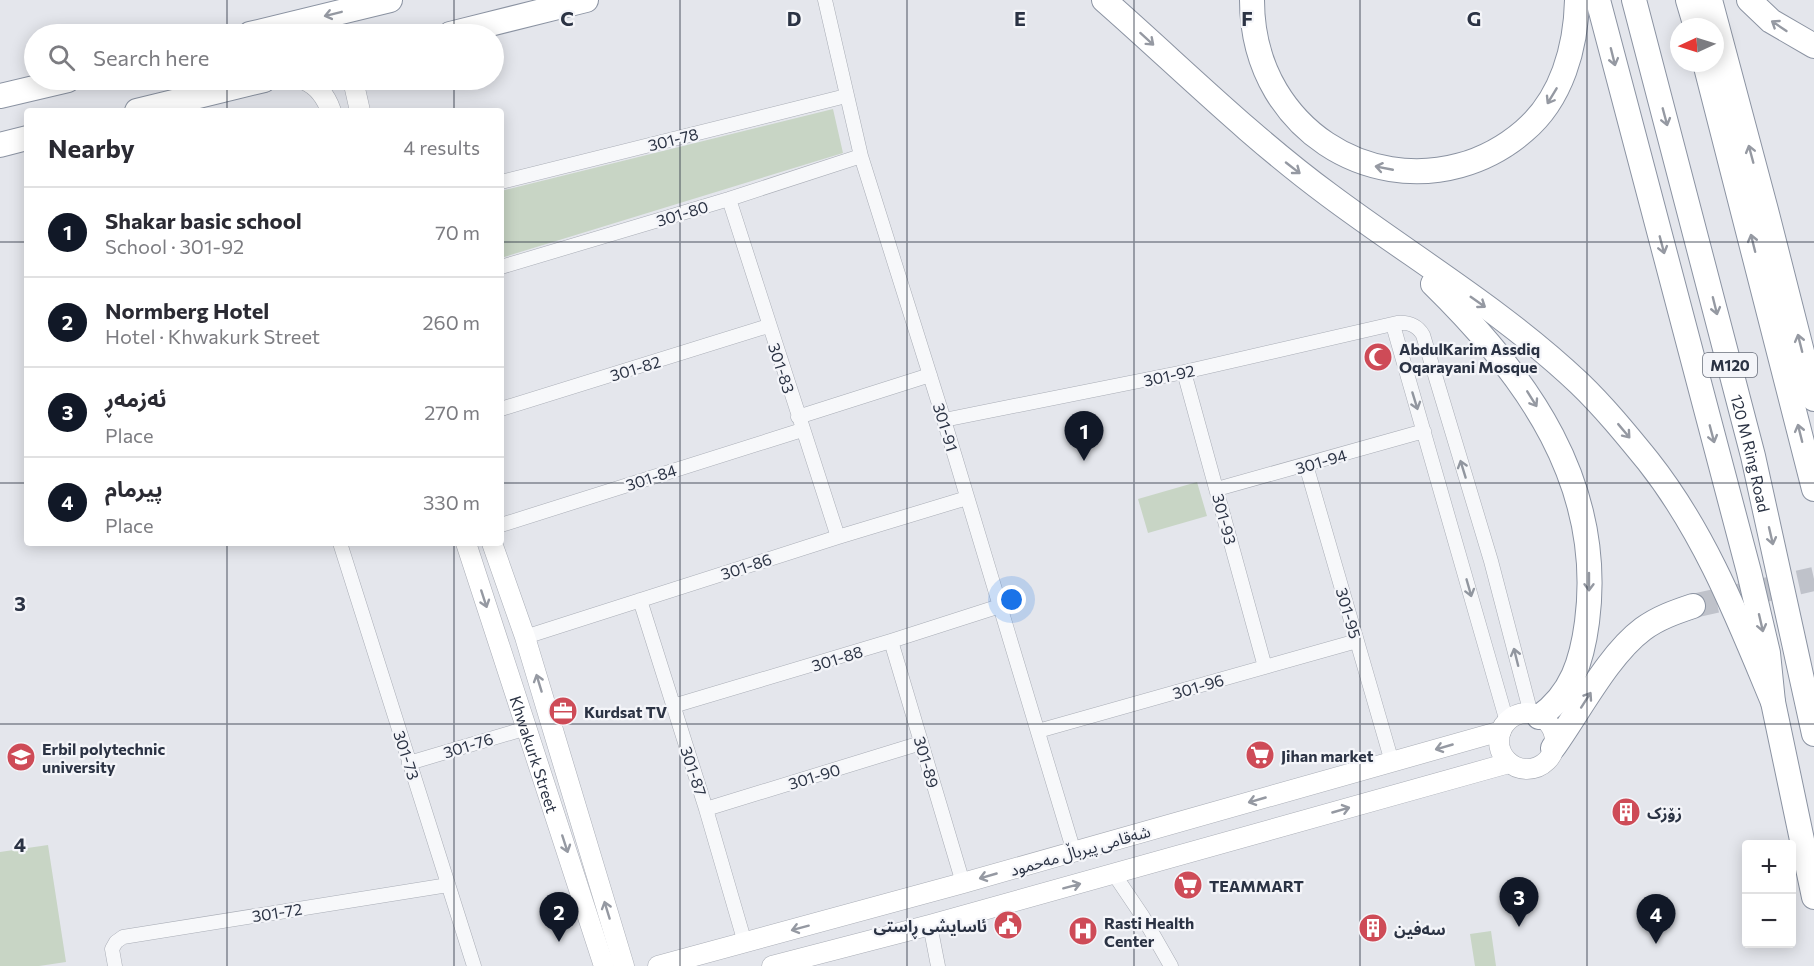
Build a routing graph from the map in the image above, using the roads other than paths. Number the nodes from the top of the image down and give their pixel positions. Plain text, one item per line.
1 (390, 0) edge
2 (586, 0) edge
3 (825, 0) edge
4 (1104, 0) edge
5 (1252, 0) edge
6 (1577, 0) edge
7 (1599, 0) edge
8 (1634, 0) edge
9 (1688, 0) edge
10 (1710, 0) edge
11 (1749, 0) edge
12 (1693, 18) edge
13 (291, 24) edge
14 (490, 24) edge
15 (1814, 46) edge
16 (1707, 72) edge
17 (26, 90) edge
18 (223, 90) edge
19 (319, 90) edge
20 (355, 90) edge
21 (0, 96) edge
22 (846, 96) junction
23 (149, 108) edge
24 (330, 108) edge
25 (359, 108) edge
26 (24, 139) edge
27 (0, 145) edge
28 (861, 156) junction
29 (504, 181) edge
30 (1328, 195) junction
31 (729, 199) junction
32 (504, 266) edge
33 (1393, 325) junction
34 (768, 327) junction
35 (1185, 372) junction
36 (930, 375) junction
37 (1814, 399) edge
38 (504, 408) edge
39 (944, 420) junction
40 (800, 423) junction
41 (1425, 431) junction
42 (1306, 465) junction
43 (1217, 489) junction
44 (1814, 489) edge
45 (967, 498) junction
46 (504, 524) edge
47 (838, 537) junction
48 (341, 546) edge
49 (467, 546) edge
50 (493, 546) edge
51 (640, 600) junction
52 (1000, 606) junction
53 (1693, 606) tunnel mouth
54 (525, 637) junction
55 (891, 641) junction
56 (1357, 641) junction
57 (1265, 667) junction
58 (1773, 702) junction
59 (673, 706) junction
60 (1535, 715) junction
61 (1504, 727) junction
62 (527, 728) junction
63 (1038, 731) junction
64 (1814, 734) edge
65 (921, 743) junction
66 (1553, 748) junction
67 (1392, 762) junction
68 (409, 763) junction
69 (1509, 763) junction
70 (706, 809) junction
71 (1074, 852) junction
72 (1114, 874) junction
73 (963, 883) junction
74 (448, 885) junction
75 (1814, 897) edge
76 (930, 925) junction
77 (745, 943) junction
78 (607, 952) edge
79 (115, 966) edge
80 (474, 966) edge
81 (624, 966) edge
82 (658, 966) edge
83 (772, 966) edge
84 (938, 966) edge
85 (1171, 966) edge

1 -> 13 highway
2 - 14 highway
3 - 22 street, 301-91
4 -> 30 highway
6 -> 5 highway
7 -> 58 highway
8 -> 64 highway, 120 M Ring Road / M120
9 - 12 highway
37 -> 10 highway
15 -> 11 highway
44 -> 16 highway, M120
17 - 21 highway
18 - 23 highway
19 - 24 main road
20 - 25 main road
22 - 28 street, 301-91
22 - 29 street, 301-78
26 - 27 highway
28 - 31 street, 301-80
28 - 36 street, 301-91
30 -> 58 highway
30 -> 60 highway
31 - 32 street, 301-80
31 - 34 street, 301-83
33 - 35 street, 301-92
33 -> 41 street
60 -> 33 street
34 - 38 street, 301-82
34 - 40 street, 301-83
35 - 39 street, 301-92
35 - 43 street, 301-93
36 - 39 street, 301-91
36 - 40 street, 301-84
39 - 45 street, 301-91
40 - 46 street, 301-84
40 - 47 street, 301-83
41 - 42 street, 301-94
41 -> 61 street
42 - 43 street, 301-94
42 - 56 street, 301-95
43 - 57 street, 301-93
45 - 47 street, 301-86
45 - 52 street, 301-91
47 - 51 street, 301-86
48 - 68 street, 301-73
49 -> 62 main road, Khwakurk Street
50 - 54 main road, Khwakurk Street
51 - 54 street, 301-86
51 - 59 street, 301-87
52 - 55 street, 301-88
52 - 63 street, 301-91
66 -> 53 highway
78 -> 54 main road, Khwakurk Street
55 - 59 street, 301-88
55 - 65 street, 301-89
56 - 57 street, 301-96
56 - 67 street, 301-95
57 - 63 street, 301-96
58 - 75 highway
59 - 70 street, 301-87
60 - 61 main road, شەقامی پیرباڵ مەحمود
60 - 66 main road
61 -> 67 main road, شەقامی پیرباڵ مەحمود
61 - 69 main road
62 - 68 street, 301-76
62 -> 78 main road, Khwakurk Street
63 - 71 street, 301-91
65 - 70 street, 301-90
65 - 73 street, 301-89
66 - 69 main road, شەقامی پیرباڵ مەحمود
67 -> 71 main road, شەقامی پیرباڵ مەحمود
68 - 74 street, 301-73
72 -> 69 main road, شەقامی پیرباڵ مەحمود
70 - 77 street, 301-87
71 -> 73 main road, شەقامی پیرباڵ مەحمود
76 -> 72 main road, شەقامی پیرباڵ مەحمود
72 - 85 street
73 -> 77 main road, شەقامی پیرباڵ مەحمود
74 - 79 street, 301-72
74 - 80 street, 301-73
76 - 83 main road, شەقامی پیرباڵ مەحمود
76 - 84 street
77 - 82 main road, شەقامی پیرباڵ مەحمود
78 - 81 main road, Khwakurk Street

